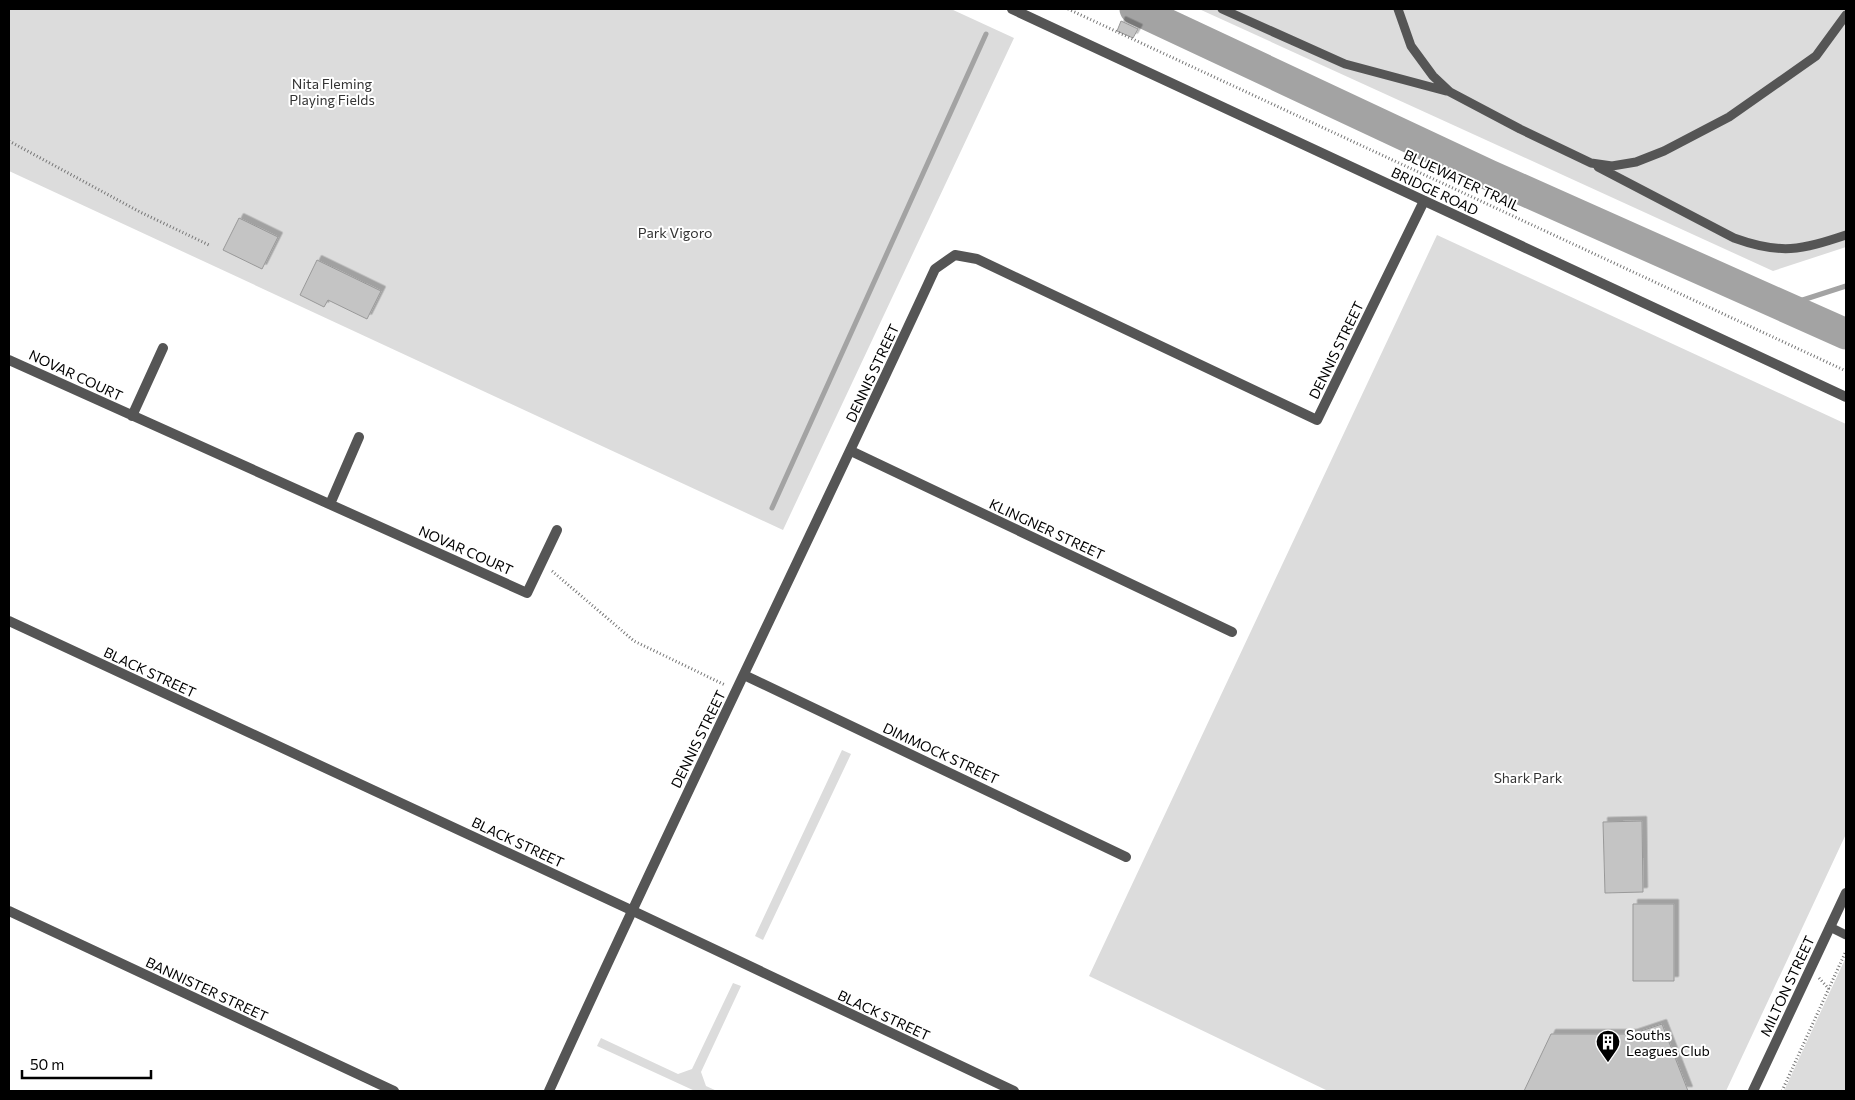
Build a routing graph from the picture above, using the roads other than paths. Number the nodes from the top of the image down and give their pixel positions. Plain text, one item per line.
1 (1012, 9) edge
2 (1222, 9) edge
3 (1398, 9) edge
4 (1846, 15) edge
5 (1450, 92) junction
6 (1591, 163) junction
7 (1424, 201) junction
8 (1846, 235) edge
9 (163, 348) dead end
10 (9, 360) edge
11 (1846, 397) edge
12 (132, 416) junction
13 (359, 436) dead end
14 (851, 451) junction
15 (330, 504) junction
16 (556, 530) dead end
17 (9, 621) edge
18 (1232, 632) dead end
19 (744, 675) junction
20 (1126, 857) dead end
21 (1846, 893) edge
22 (631, 910) junction
23 (9, 911) edge
24 (1830, 927) junction
25 (1846, 935) edge
26 (394, 1091) edge
27 (549, 1091) edge
28 (1014, 1091) edge
29 (1753, 1091) edge

1 - 7 street, BRIDGE ROAD
2 - 5 lane
3 - 5 lane
4 - 6 lane
5 - 6 lane
6 - 8 lane
7 - 11 street, BRIDGE ROAD
7 - 14 street, DENNIS STREET
9 - 12 street, NOVAR COURT
10 - 12 street, NOVAR COURT
12 - 15 street, NOVAR COURT
13 - 15 street
14 - 18 street, KLINGNER STREET
14 - 19 street, DENNIS STREET
15 - 16 street, NOVAR COURT
17 - 22 street, BLACK STREET
19 - 20 street, DIMMOCK STREET
19 - 22 street, DENNIS STREET
21 - 24 street, MILTON STREET
22 - 27 street, DENNIS STREET
22 - 28 street, BLACK STREET
23 - 26 street, BANNISTER STREET
24 - 25 lane
24 - 29 street, MILTON STREET

